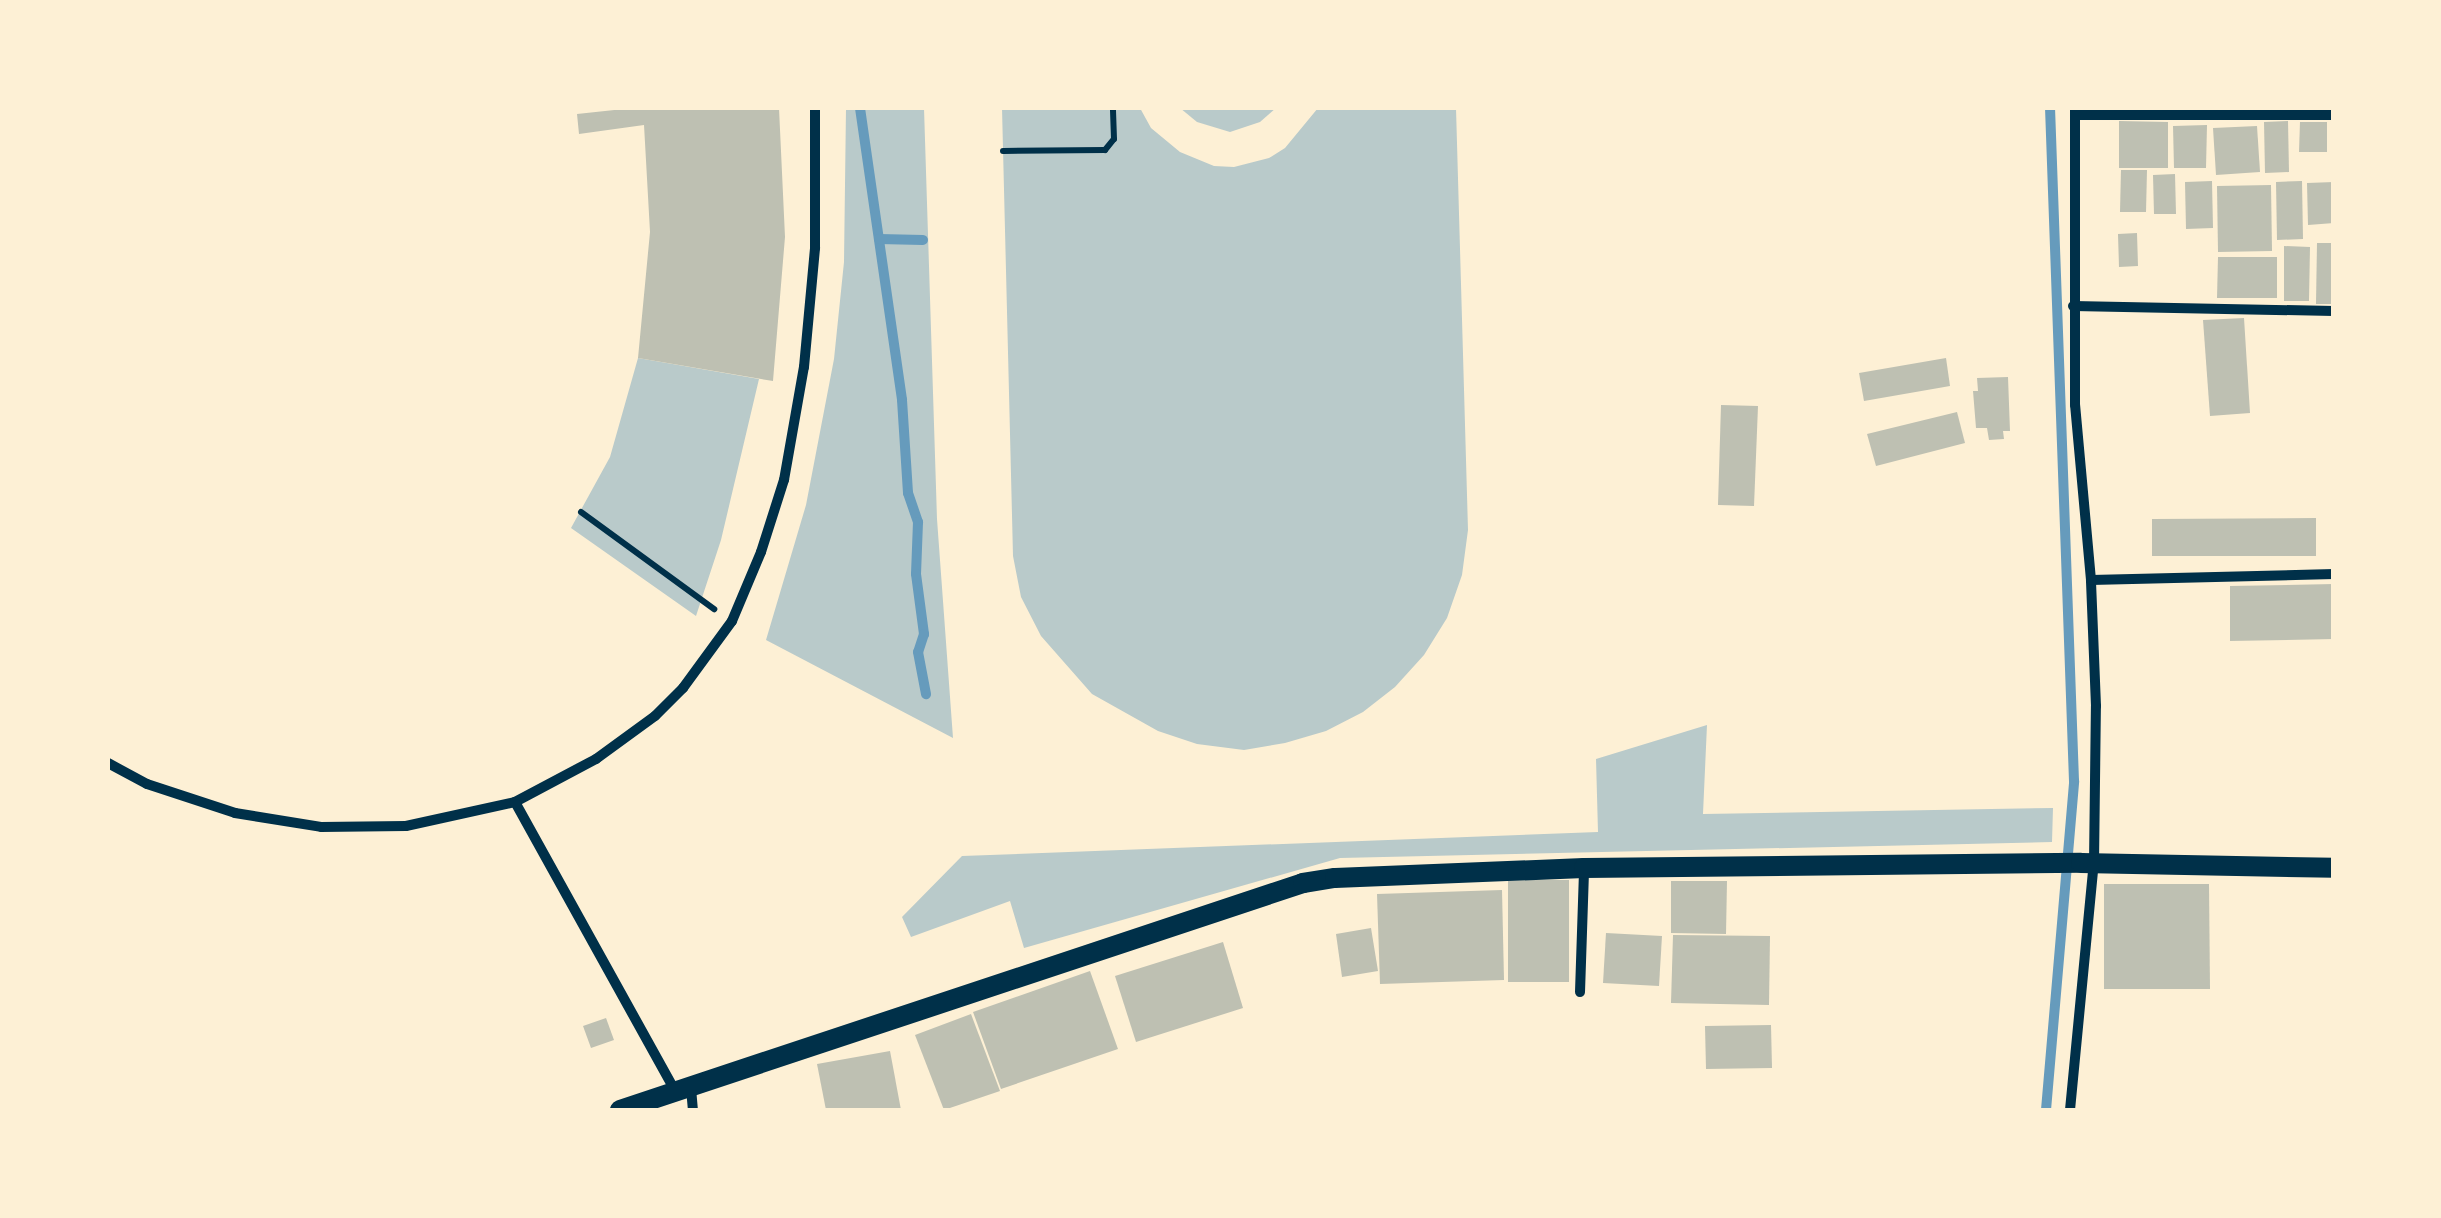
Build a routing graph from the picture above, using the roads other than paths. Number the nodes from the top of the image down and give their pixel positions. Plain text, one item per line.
1 (815, 108) edge
2 (2075, 111) edge
3 (2334, 115) edge
4 (2073, 306) junction
5 (2334, 311) edge
6 (2334, 574) edge
7 (2091, 580) junction
8 (108, 763) edge
9 (515, 802) junction
10 (2087, 863) junction
11 (1584, 868) junction
12 (2334, 868) edge
13 (1580, 992) dead end
14 (683, 1089) junction
15 (620, 1110) edge
16 (693, 1110) edge
17 (2070, 1110) edge

1 - 9 street
2 - 3 street
2 - 4 street
4 - 5 street
4 - 7 street
6 - 7 street
7 - 10 street
8 - 9 street
9 - 14 street
10 - 11 main road
10 - 12 main road
10 - 17 street
11 - 13 street
11 - 14 main road
14 - 15 main road
14 - 16 street

